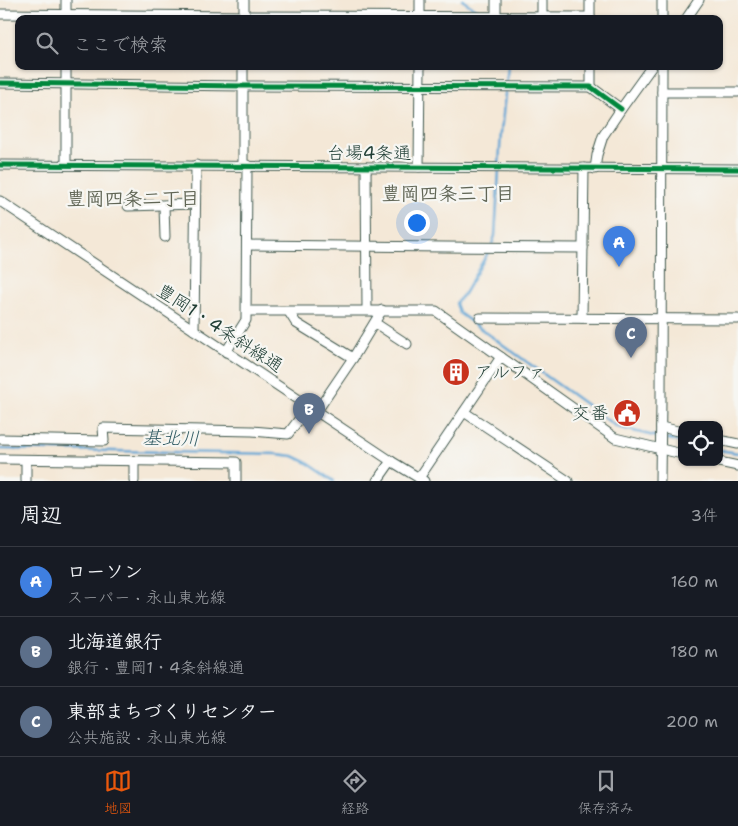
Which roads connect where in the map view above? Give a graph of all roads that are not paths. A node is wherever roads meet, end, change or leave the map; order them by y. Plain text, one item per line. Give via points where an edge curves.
1 (66, 0) edge
2 (244, 0) edge
3 (420, 0) edge
4 (496, 0) edge
5 (542, 0) edge
6 (590, 0) edge
7 (662, 0) edge
8 (699, 0) edge
9 (0, 14) edge
10 (33, 15) edge
11 (66, 15) edge
12 (244, 15) edge
13 (420, 15) edge
14 (494, 15) edge
15 (542, 15) edge
16 (590, 15) edge
17 (662, 15) edge
18 (689, 15) edge
19 (66, 70) edge
20 (243, 70) edge
21 (420, 70) edge
22 (591, 70) edge
23 (649, 70) edge
24 (662, 70) edge
25 (0, 83) edge
26 (67, 84) junction
27 (243, 86) junction
28 (420, 86) junction
29 (591, 87) junction
30 (662, 92) junction
31 (738, 92) edge
32 (620, 109) junction
33 (0, 165) edge
34 (66, 165) junction
35 (245, 165) junction
36 (196, 166) junction
37 (366, 167) junction
38 (418, 167) junction
39 (584, 168) junction
40 (595, 169) junction
41 (662, 169) junction
42 (738, 169) edge
43 (0, 201) edge
44 (196, 204) junction
45 (128, 206) dead end
46 (164, 206) junction
47 (165, 237) dead end
48 (247, 244) junction
49 (366, 247) junction
50 (583, 248) junction
51 (367, 310) junction
52 (382, 310) junction
53 (289, 312) junction
54 (246, 316) junction
55 (480, 318) dead end
56 (582, 318) junction
57 (661, 318) junction
58 (738, 319) edge
59 (375, 323) junction
60 (194, 330) junction
61 (407, 344) dead end
62 (226, 352) junction
63 (501, 357) junction
64 (353, 358) junction
65 (313, 409) junction
66 (464, 412) junction
67 (661, 430) junction
68 (678, 432) edge
69 (0, 439) edge
70 (723, 441) edge
71 (738, 444) edge
72 (660, 448) junction
73 (678, 453) edge
74 (0, 459) edge
75 (26, 460) junction
76 (134, 461) junction
77 (392, 461) junction
78 (723, 463) edge
79 (738, 466) edge
80 (421, 479) edge
81 (563, 480) edge
82 (26, 481) edge
83 (134, 481) edge
84 (236, 481) edge
85 (377, 481) edge
86 (660, 481) edge

1 - 11 street
2 - 12 street
3 - 13 street
4 - 14 street
5 - 15 street
6 - 16 street
7 - 17 street
8 - 18 street
9 - 10 street
19 - 26 street
20 - 27 street
21 - 28 street
22 - 29 street
23 - 32 street
24 - 30 street
25 - 26 street
26 - 27 street
26 - 34 street
27 - 28 street
27 - 35 street
28 - 29 street
28 - 38 street
29 - 32 street
30 - 31 street
30 - 41 street
32 - 40 street via 603,136
33 - 34 street, 台場4条通
34 - 36 street, 台場4条通
35 - 36 street, 台場4条通
35 - 37 street, 台場4条通
35 - 48 street
36 - 44 street
37 - 38 street, 台場4条通
37 - 49 street
38 - 39 street, 台場4条通
39 - 40 street, 台場4条通
39 - 50 street
40 - 41 street, 台場4条通
41 - 42 street, 台場4条通
41 - 57 street
43 - 60 street, 豊岡1・4条斜線通
44 - 46 street
44 - 60 street
45 - 46 street
46 - 47 street
48 - 49 street
48 - 54 street
49 - 50 street
49 - 51 street
50 - 56 street
51 - 52 street
51 - 53 street
52 - 59 street
52 - 63 street via 436,311
53 - 54 street
53 - 64 street via 296,323
54 - 62 street
55 - 56 street
56 - 57 street
57 - 58 street
57 - 67 street
59 - 61 street
59 - 64 street
60 - 62 street, 豊岡1・4条斜線通
62 - 65 street, 豊岡1・4条斜線通
63 - 66 street
63 - 72 street via 615,438
64 - 65 street
65 - 69 street via 288,434 103,428 104,441
65 - 77 street, 豊岡1・4条斜線通
66 - 80 street
66 - 81 street
67 - 68 street
67 - 72 street
70 - 71 street
72 - 73 street
72 - 86 street
74 - 75 street
75 - 76 street
75 - 82 street
76 - 83 street
76 - 84 street via 236,462
77 - 80 street, 豊岡1・4条斜線通
77 - 85 street
78 - 79 street

